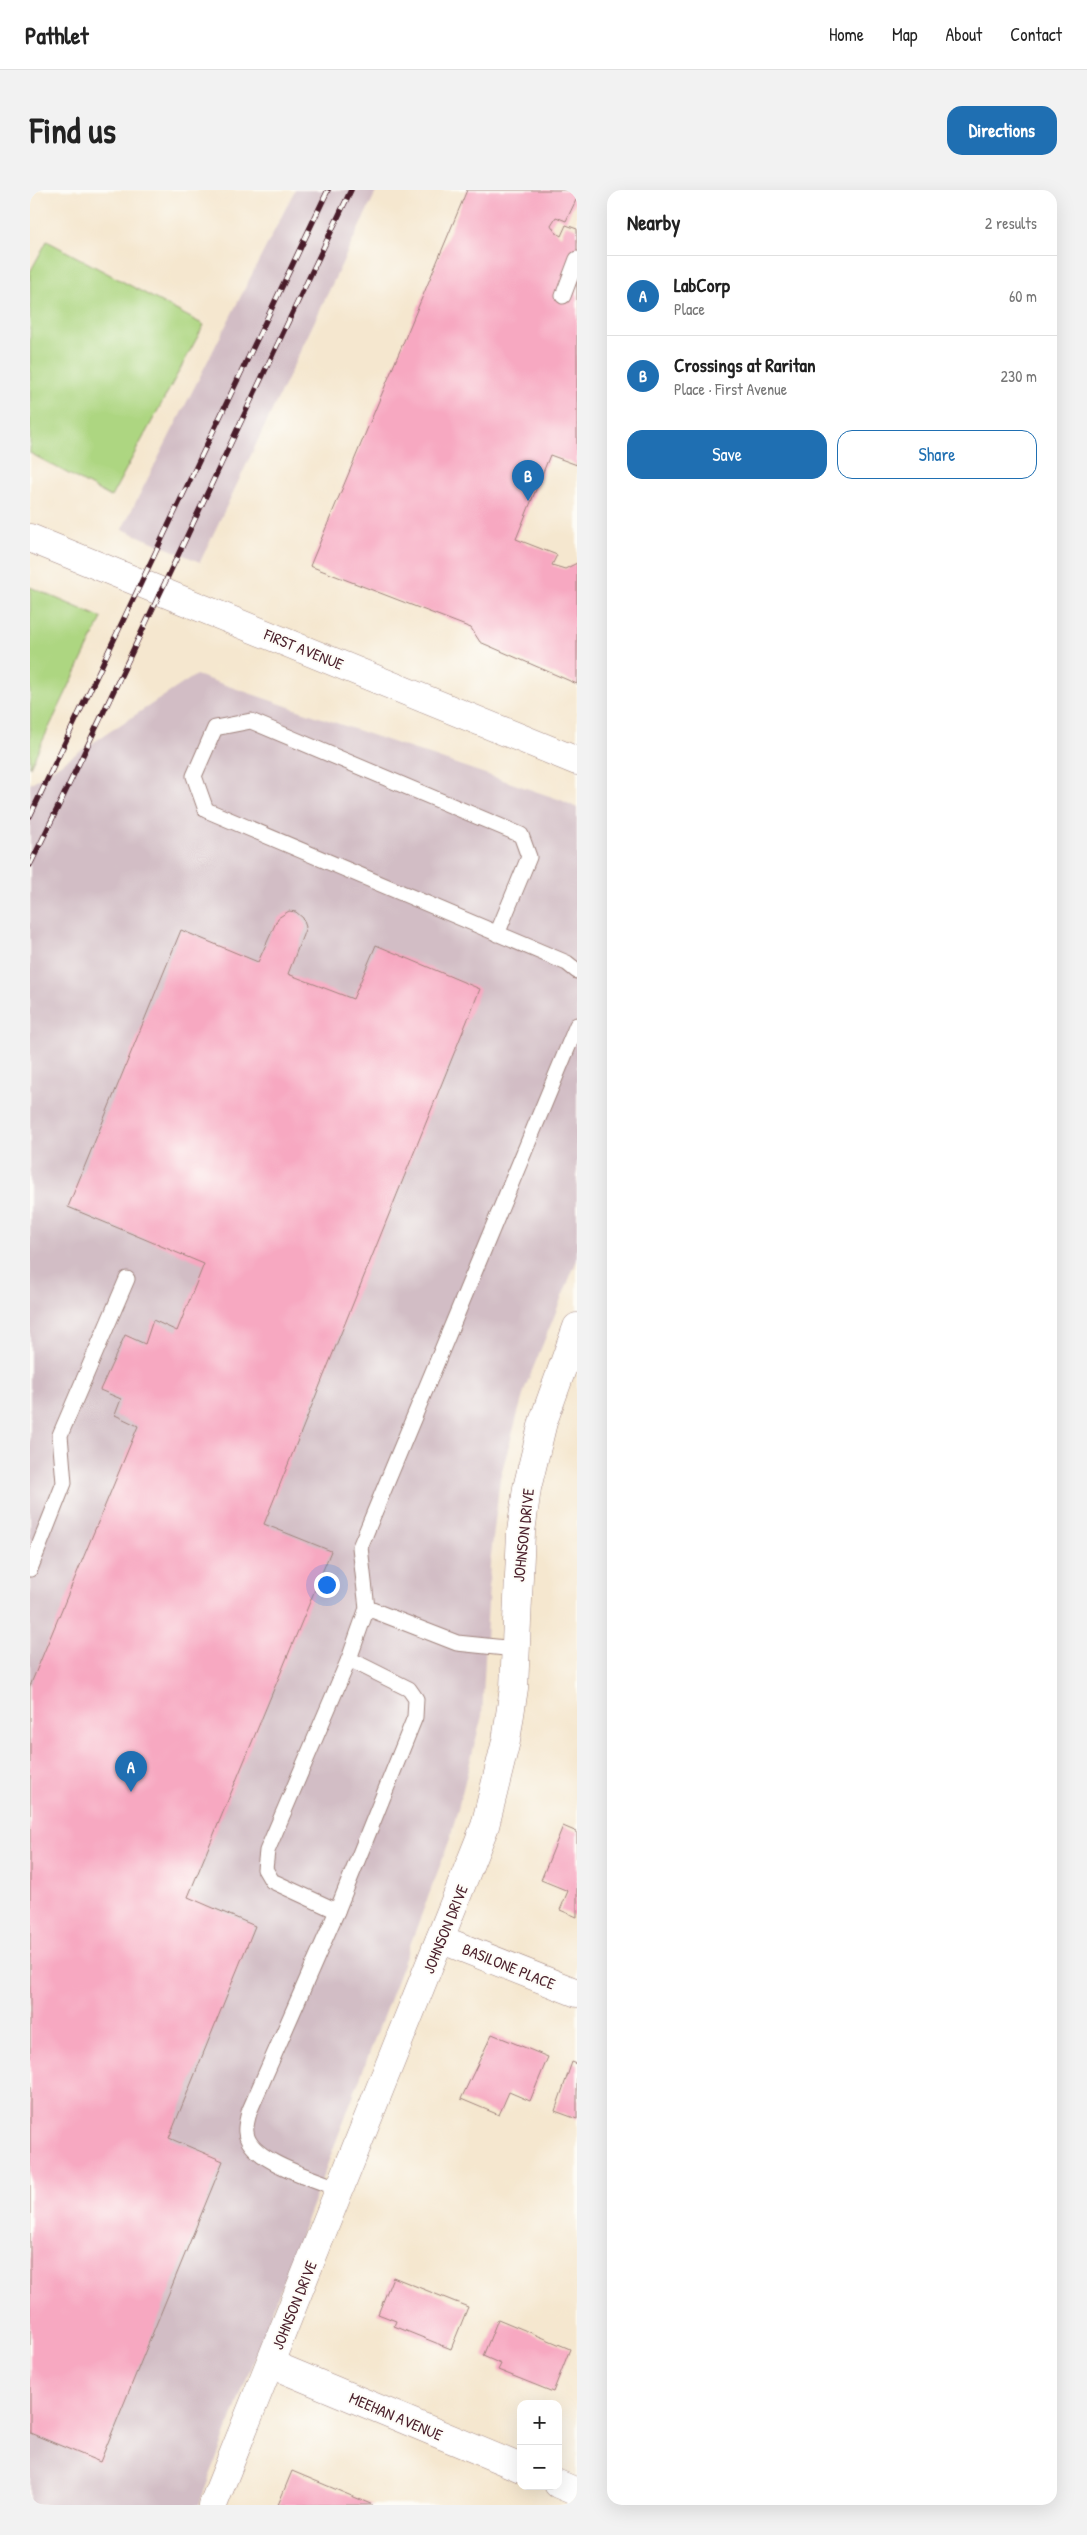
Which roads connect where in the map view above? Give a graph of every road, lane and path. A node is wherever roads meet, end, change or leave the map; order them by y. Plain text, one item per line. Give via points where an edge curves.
1 (577, 259) edge
2 (563, 296) dead end
3 (30, 538) edge
4 (577, 761) edge
5 (497, 934) junction
6 (577, 970) edge
7 (577, 1025) edge
8 (127, 1279) dead end
9 (577, 1328) edge
10 (30, 1569) edge
11 (367, 1608) junction
12 (516, 1649) junction
13 (349, 1659) junction
14 (337, 1911) junction
15 (440, 1939) junction
16 (577, 1993) edge
17 (340, 2189) junction
18 (271, 2364) junction
19 (517, 2466) edge
20 (562, 2486) edge
21 (577, 2492) edge
22 (212, 2505) edge

1 - 2 lane
3 - 4 street, FIRST AVENUE
5 - 5 lane via 206,810 194,776 215,728 251,722 521,836 529,857
5 - 6 lane
7 - 11 lane via 360,1547
8 - 10 lane via 60,1435 64,1483
9 - 12 street, JOHNSON DRIVE via 543,1422 527,1488 521,1532
11 - 12 lane via 457,1643
11 - 13 lane
12 - 15 street, JOHNSON DRIVE via 514,1688 495,1791 485,1826
13 - 14 lane via 409,1689 416,1698 415,1718
13 - 14 lane via 267,1851 264,1869 272,1881
14 - 17 lane via 249,2112 246,2132 251,2146 262,2156
15 - 16 street, BASILONE PLACE
15 - 17 street, JOHNSON DRIVE
17 - 18 street, JOHNSON DRIVE
18 - 19 street, MEEHAN AVENUE
18 - 22 street, JOHNSON DRIVE
20 - 21 street

